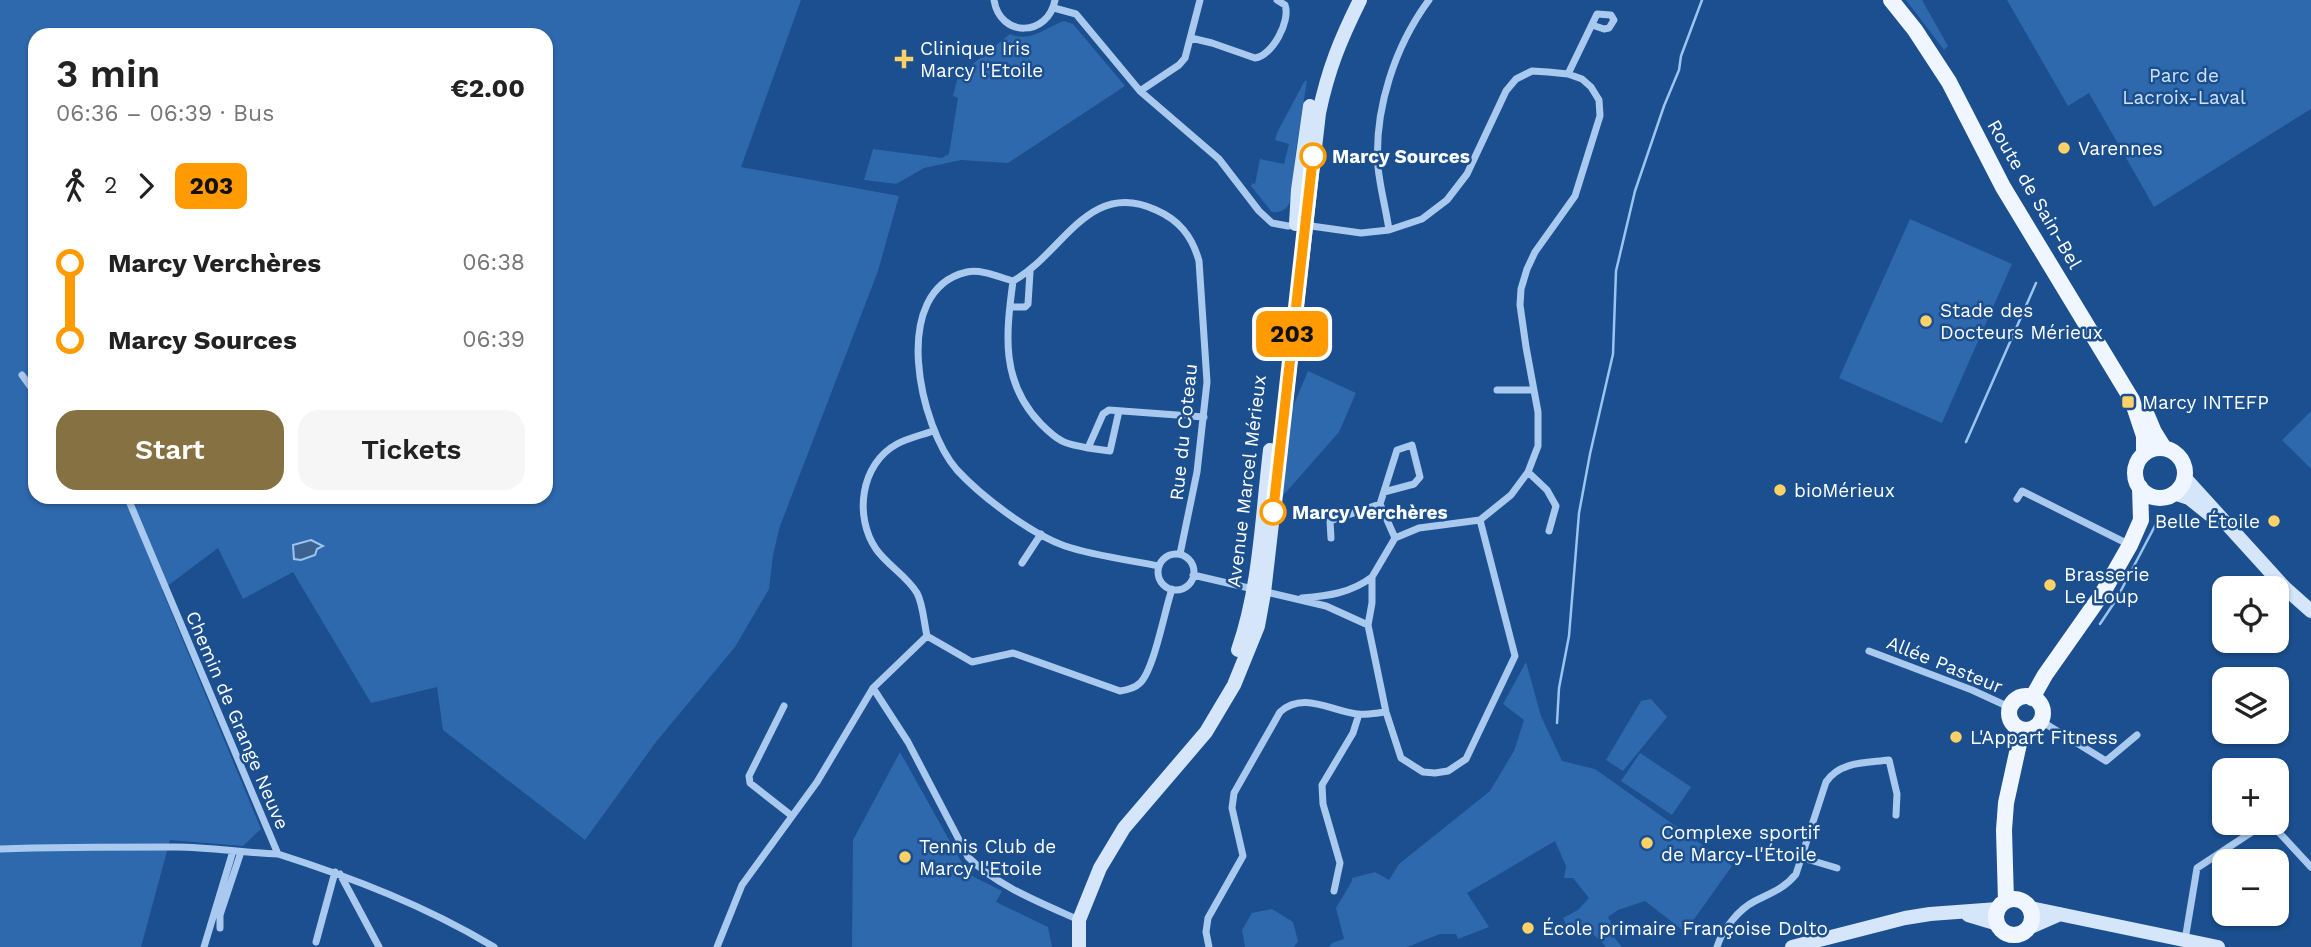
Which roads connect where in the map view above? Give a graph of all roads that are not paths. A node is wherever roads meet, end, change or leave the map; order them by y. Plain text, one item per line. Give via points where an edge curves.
1 (994, 0) edge
2 (1200, 0) edge
3 (1277, 0) edge
4 (1351, 0) edge
5 (1360, 0) edge
6 (1429, 0) edge
7 (1891, 0) edge
8 (1900, 0) edge
9 (1054, 4) edge
10 (1592, 25) dead end
11 (1191, 38) junction
12 (1568, 74) junction
13 (1140, 91) junction
14 (1300, 225) junction
15 (1389, 230) junction
16 (1030, 272) junction
17 (1013, 281) junction
18 (1010, 307) junction
19 (22, 375) dead end
20 (28, 383) edge
21 (1497, 390) dead end
22 (1534, 390) junction
23 (1119, 411) junction
24 (1204, 417) junction
25 (933, 430) junction
26 (1088, 448) junction
27 (2164, 449) junction
28 (2144, 454) junction
29 (1528, 472) junction
30 (2184, 477) junction
31 (2140, 487) junction
32 (1384, 492) junction
33 (2167, 495) junction
34 (2017, 499) dead end
35 (130, 504) edge
36 (1380, 504) junction
37 (1480, 520) junction
38 (2141, 520) junction
39 (1549, 531) dead end
40 (1041, 534) junction
41 (1331, 538) dead end
42 (1395, 538) junction
43 (2130, 545) junction
44 (1181, 554) junction
45 (1022, 563) dead end
46 (1159, 566) junction
47 (1193, 575) junction
48 (2271, 576) edge
49 (2275, 576) edge
50 (1372, 577) junction
51 (1172, 589) junction
52 (1259, 591) junction
53 (2289, 591) edge
54 (1294, 599) junction
55 (2311, 611) edge
56 (1368, 625) junction
57 (927, 636) junction
58 (1869, 651) dead end
59 (873, 688) junction
60 (2032, 698) junction
61 (784, 706) dead end
62 (2010, 707) junction
63 (1386, 712) junction
64 (1359, 714) junction
65 (2041, 721) junction
66 (2022, 730) junction
67 (2137, 735) dead end
68 (1896, 815) dead end
69 (792, 816) junction
70 (0, 849) edge
71 (237, 851) junction
72 (278, 854) junction
73 (1803, 858) junction
74 (2311, 867) edge
75 (1837, 868) dead end
76 (338, 873) junction
77 (1334, 891) dead end
78 (1079, 920) junction
79 (2012, 923) edge
80 (220, 929) dead end
81 (2185, 941) junction
82 (316, 942) dead end
83 (204, 947) edge
84 (379, 947) edge
85 (494, 947) edge
86 (717, 947) edge
87 (1079, 947) edge
88 (1209, 947) edge
89 (1717, 947) edge
90 (1792, 947) edge
91 (2218, 947) edge

1 - 9 street via 1002,18 1024,29 1042,23
2 - 11 street
3 - 11 street via 1285,5 1287,19 1262,58
4 - 14 main road, Avenue Marcel Mérieux via 1329,42 1309,110
5 - 14 main road, Avenue Marcel Mérieux via 1326,78
6 - 15 street via 1405,39 1385,97 1378,166
7 - 28 main road, Route de Sain-Bel via 1949,82 2003,187 2132,400 2144,436
8 - 27 main road, Route de Sain-Bel via 1956,74 2029,213 2131,377
9 - 13 street via 1076,13
10 - 12 street
11 - 13 street via 1179,65
12 - 15 street via 1532,71 1516,79 1467,174 1447,200 1422,219
12 - 22 street via 1591,87 1599,100 1600,116 1575,196 1535,252 1521,289
13 - 14 street via 1219,159 1272,223
14 - 15 street via 1361,233
14 - 52 main road, Avenue Marcel Mérieux
16 - 17 street, Rue du Coteau
16 - 18 street via 1028,304
16 - 24 street, Rue du Coteau via 1080,220 1111,204 1148,206 1182,227 1195,244 1199,261 1207,356
17 - 18 street
17 - 25 street via 967,272 931,296 920,325 918,368
18 - 26 street via 1006,330 1010,370 1024,402 1062,442
19 - 20 street
21 - 22 street
22 - 29 street via 1538,446
23 - 24 street
23 - 26 street via 1103,414
23 - 26 street via 1110,451
24 - 44 street, Rue du Coteau
25 - 40 street via 956,469
25 - 57 street via 884,454 865,486 862,502 867,534 917,594
27 - 28 main road
27 - 30 main road via 2180,459
28 - 31 main road via 2136,470
29 - 37 street via 1511,495
29 - 39 street via 1556,506
30 - 33 main road via 2181,486
30 - 49 main road
31 - 33 main road via 2151,496
31 - 38 main road
32 - 32 street via 1397,450 1412,445 1420,477 1414,484
32 - 36 street
33 - 38 main road
33 - 48 main road via 2189,498 2200,506
34 - 43 street via 2022,491
35 - 72 street, Chemin de Grange Neuve
36 - 41 street via 1330,521
36 - 42 street
37 - 42 street via 1419,528
37 - 63 street via 1515,656 1466,759 1448,771 1435,773 1411,765 1401,758
38 - 43 main road
40 - 45 street
40 - 46 street via 1066,546
42 - 50 street
43 - 60 main road
44 - 46 street via 1168,555
44 - 47 street via 1191,561
46 - 51 street via 1160,579
47 - 51 street via 1186,586
47 - 52 street
50 - 54 street via 1345,593
50 - 56 street
51 - 57 street via 1145,676 1139,684 1120,691 1013,653 972,663
52 - 54 street
52 - 78 main road, Avenue Marcel Mérieux via 1227,682 1160,784 1124,828 1100,869
53 - 55 main road
54 - 56 street via 1326,606
56 - 63 street
57 - 59 street
58 - 62 street, Allée Pasteur
59 - 69 street
59 - 78 street via 908,742 968,857 980,869
60 - 62 main road via 2021,696
60 - 65 main road via 2042,708
61 - 69 street via 749,776 750,783
62 - 66 main road via 2009,719
63 - 64 street
64 - 77 street via 1322,785 1340,863
64 - 88 street via 1305,702 1280,712 1234,793 1232,808 1243,856 1208,918
65 - 66 main road via 2035,728
65 - 67 street via 2106,761
66 - 79 main road via 2004,830
68 - 73 street via 1898,794 1889,760 1843,766 1826,782
69 - 86 street via 742,885
70 - 71 street via 117,846
71 - 72 street
71 - 80 street
71 - 83 street
72 - 76 street, Chemin de Grange Neuve
73 - 75 street
73 - 89 street via 1787,885 1748,906 1720,936
74 - 81 street via 2274,827 2261,826 2197,869
76 - 82 street
76 - 84 street
76 - 85 street, Chemin de Grange Neuve via 401,898
78 - 87 main road, Avenue Marcel Mérieux
79 - 81 main road via 2062,914
79 - 90 main road via 1960,912 1905,918
81 - 91 main road

